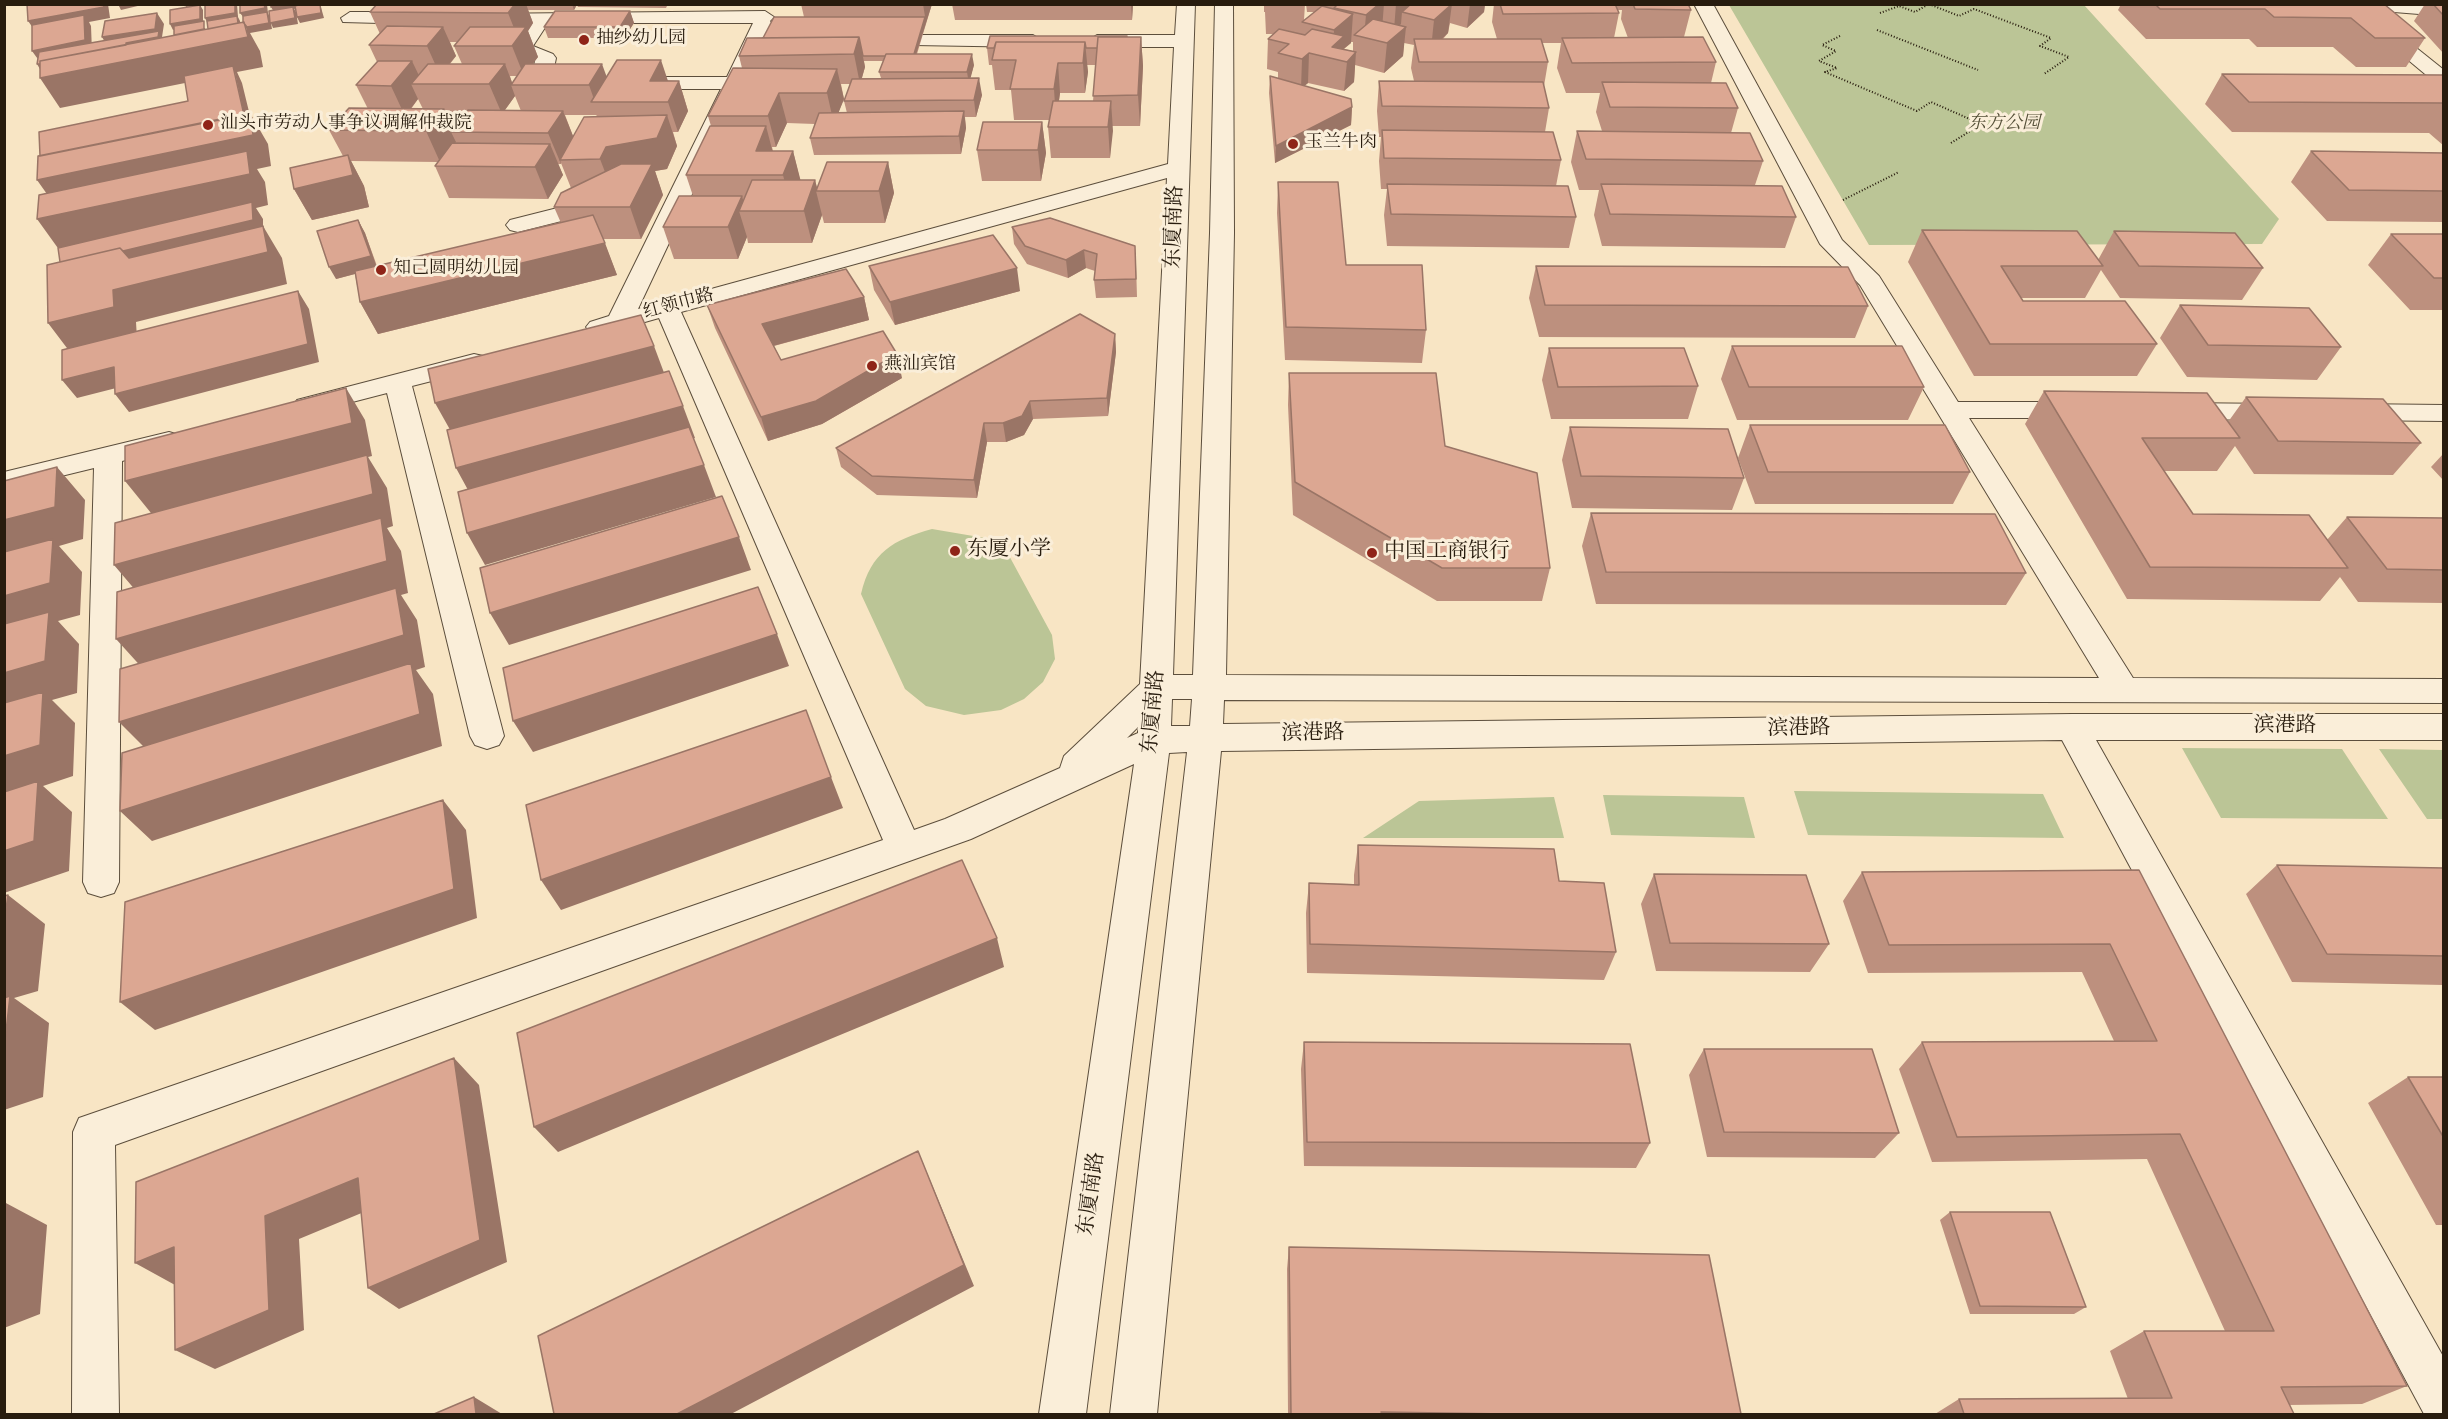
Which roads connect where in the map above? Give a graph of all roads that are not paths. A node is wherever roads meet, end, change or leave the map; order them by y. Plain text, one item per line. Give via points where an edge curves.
1 (1186, 4) edge
2 (1224, 4) edge
3 (1703, 4) edge
4 (2350, 4) edge
5 (2366, 4) edge
6 (2444, 10) edge
7 (769, 11) edge
8 (350, 18) dead end
9 (441, 18) dead end
10 (464, 18) dead end
11 (544, 18) junction
12 (921, 41) edge
13 (1047, 41) edge
14 (1082, 41) edge
15 (1185, 41) junction
16 (500, 48) edge
17 (522, 48) junction
18 (2444, 80) edge
19 (734, 82) junction
20 (620, 83) edge
21 (517, 84) edge
22 (540, 84) junction
23 (585, 84) edge
24 (1178, 168) junction
25 (621, 197) edge
26 (518, 225) dead end
27 (667, 309) junction
28 (619, 322) junction
29 (575, 334) edge
30 (497, 355) edge
31 (398, 383) junction
32 (1949, 410) junction
33 (2102, 411) edge
34 (2149, 411) edge
35 (282, 412) edge
36 (2444, 413) edge
37 (189, 436) edge
38 (108, 457) junction
39 (4, 481) edge
40 (1208, 686) junction
41 (1158, 687) junction
42 (2124, 691) junction
43 (2444, 691) edge
44 (2072, 727) junction
45 (2444, 727) edge
46 (487, 736) dead end
47 (1206, 737) junction
48 (1154, 740) junction
49 (1061, 781) junction
50 (904, 848) junction
51 (101, 882) dead end
52 (2444, 1405) edge
53 (95, 1414) edge
54 (1063, 1414) edge
55 (1134, 1414) edge

1 - 15 street, 东厦南路
2 - 40 street via 1222,233
3 - 32 street via 1832,244 1870,281
4 - 18 street
5 - 6 street
7 - 11 street
7 - 19 street via 760,40
8 - 9 street
10 - 11 street
11 - 17 street
12 - 13 street
14 - 15 street
15 - 24 street, 东厦南路
16 - 17 street
17 - 22 street via 546,58
19 - 20 street
19 - 28 street via 674,184
21 - 22 street
22 - 23 street
24 - 27 street, 红领巾路
24 - 41 street, 东厦南路
25 - 26 street via 590,209
27 - 28 street, 红领巾路
27 - 50 street
28 - 29 street, 红领巾路
30 - 31 street
31 - 35 street
31 - 46 street
32 - 33 street
32 - 42 street
34 - 36 street
37 - 38 street
38 - 39 street
38 - 51 street
40 - 41 street, 滨港路
40 - 42 street, 滨港路
40 - 47 street
41 - 48 street, 东厦南路
41 - 49 street
42 - 43 street, 滨港路
44 - 45 street, 滨港路
44 - 47 street, 滨港路
44 - 52 street
47 - 48 street, 滨港路
47 - 55 street
48 - 49 street
48 - 54 street, 东厦南路
49 - 50 street via 958,829
50 - 53 street via 94,1132

